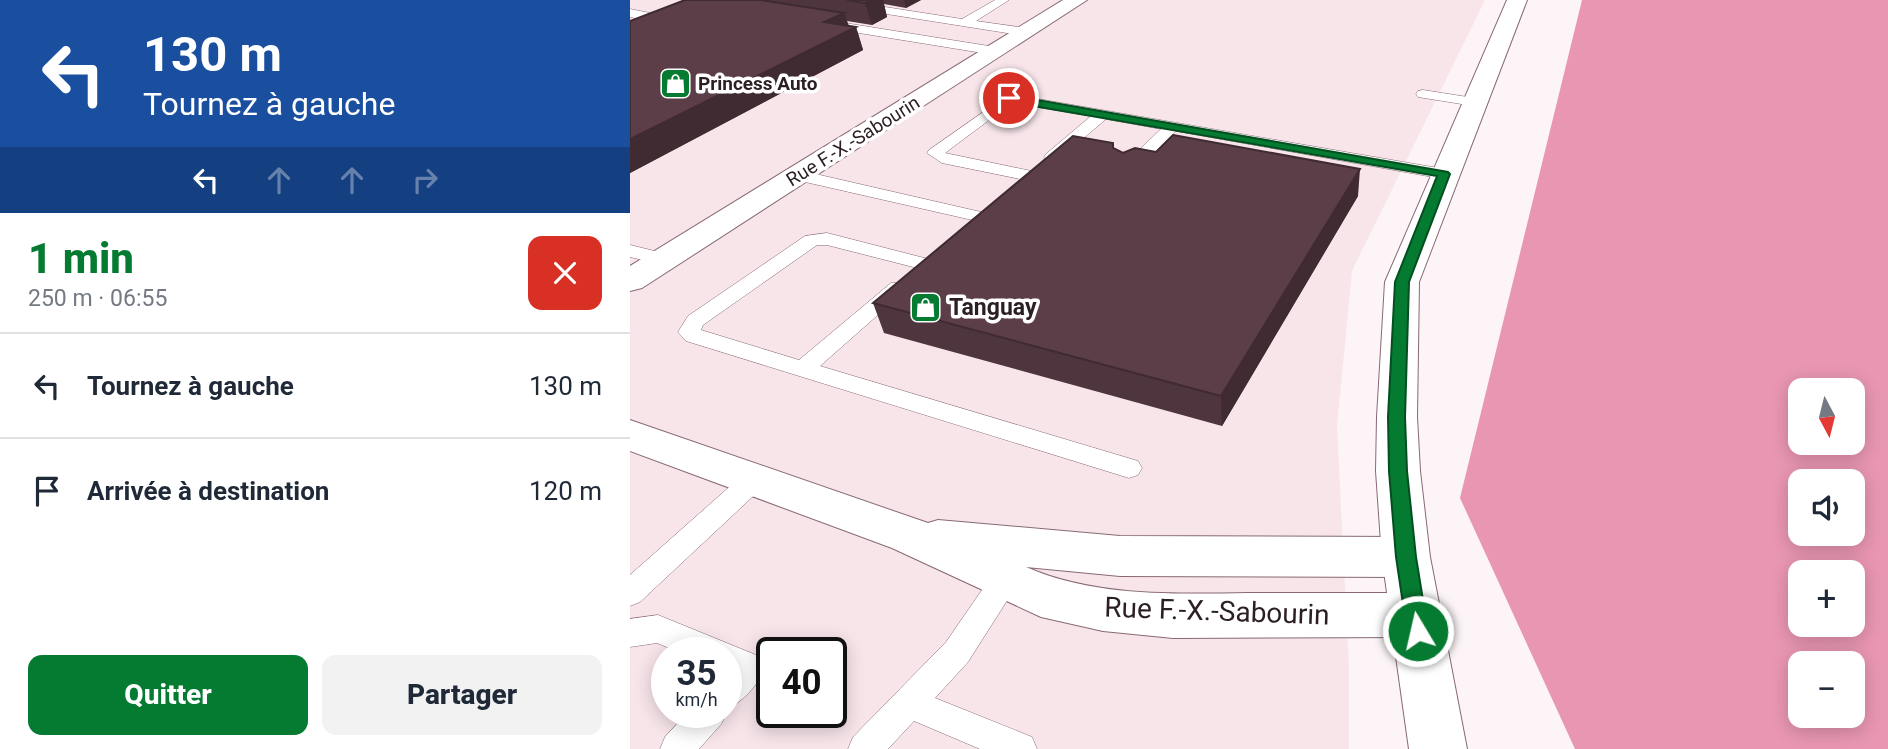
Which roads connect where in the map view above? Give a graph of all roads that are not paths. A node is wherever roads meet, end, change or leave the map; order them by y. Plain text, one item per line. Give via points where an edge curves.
1 (817, 0) edge
2 (1003, 0) edge
3 (1077, 0) edge
4 (1517, 0) edge
5 (932, 5) dead end
6 (630, 13) edge
7 (680, 14) edge
8 (913, 15) junction
9 (666, 20) junction
10 (810, 21) edge
11 (963, 23) junction
12 (642, 29) edge
13 (1026, 32) junction
14 (995, 51) junction
15 (1423, 94) dead end
16 (1474, 103) junction
17 (1103, 114) junction
18 (1173, 126) junction
19 (1126, 172) edge
20 (1444, 174) junction
21 (798, 175) junction
22 (1030, 176) junction
23 (1010, 192) edge
24 (962, 232) edge
25 (630, 251) edge
26 (664, 259) junction
27 (630, 281) edge
28 (802, 370) junction
29 (630, 435) edge
30 (1129, 468) dead end
31 (754, 480) junction
32 (1406, 557) junction
33 (1014, 564) junction
34 (630, 593) edge
35 (1415, 615) junction
36 (630, 633) edge
37 (678, 637) edge
38 (742, 664) edge
39 (742, 676) edge
40 (908, 703) junction
41 (696, 728) edge
42 (677, 749) edge
43 (865, 749) edge
44 (1020, 749) edge
45 (1438, 749) edge

1 - 8 lane
2 - 11 lane
3 - 13 street, Rue F.-X.-Sabourin
4 - 16 street
5 - 8 lane
6 - 9 lane
7 - 9 lane
8 - 11 lane
9 - 12 lane
10 - 14 lane
11 - 13 lane
13 - 14 street, Rue F.-X.-Sabourin
14 - 21 street, Rue F.-X.-Sabourin
15 - 16 lane
16 - 20 street
17 - 18 lane
17 - 22 lane
17 - 22 lane via 1009,98 935,153
18 - 19 lane
18 - 20 lane
20 - 32 street via 1402,282 1397,442
21 - 24 lane via 986,213
21 - 26 street, Rue F.-X.-Sabourin
22 - 23 lane
25 - 26 lane
26 - 27 street, Rue F.-X.-Sabourin
28 - 28 lane via 694,337 688,328 812,240 930,260
28 - 30 lane
29 - 31 street, Rue F.-X.-Sabourin
31 - 33 street, Rue F.-X.-Sabourin via 908,536
31 - 34 lane
32 - 33 street, Rue F.-X.-Sabourin via 1098,555
32 - 35 street
33 - 35 street, Rue F.-X.-Sabourin via 1067,603 1141,614
33 - 40 lane via 957,652
35 - 45 street
36 - 37 lane via 658,629
38 - 39 lane via 750,667
40 - 43 lane
40 - 44 lane
41 - 42 lane

